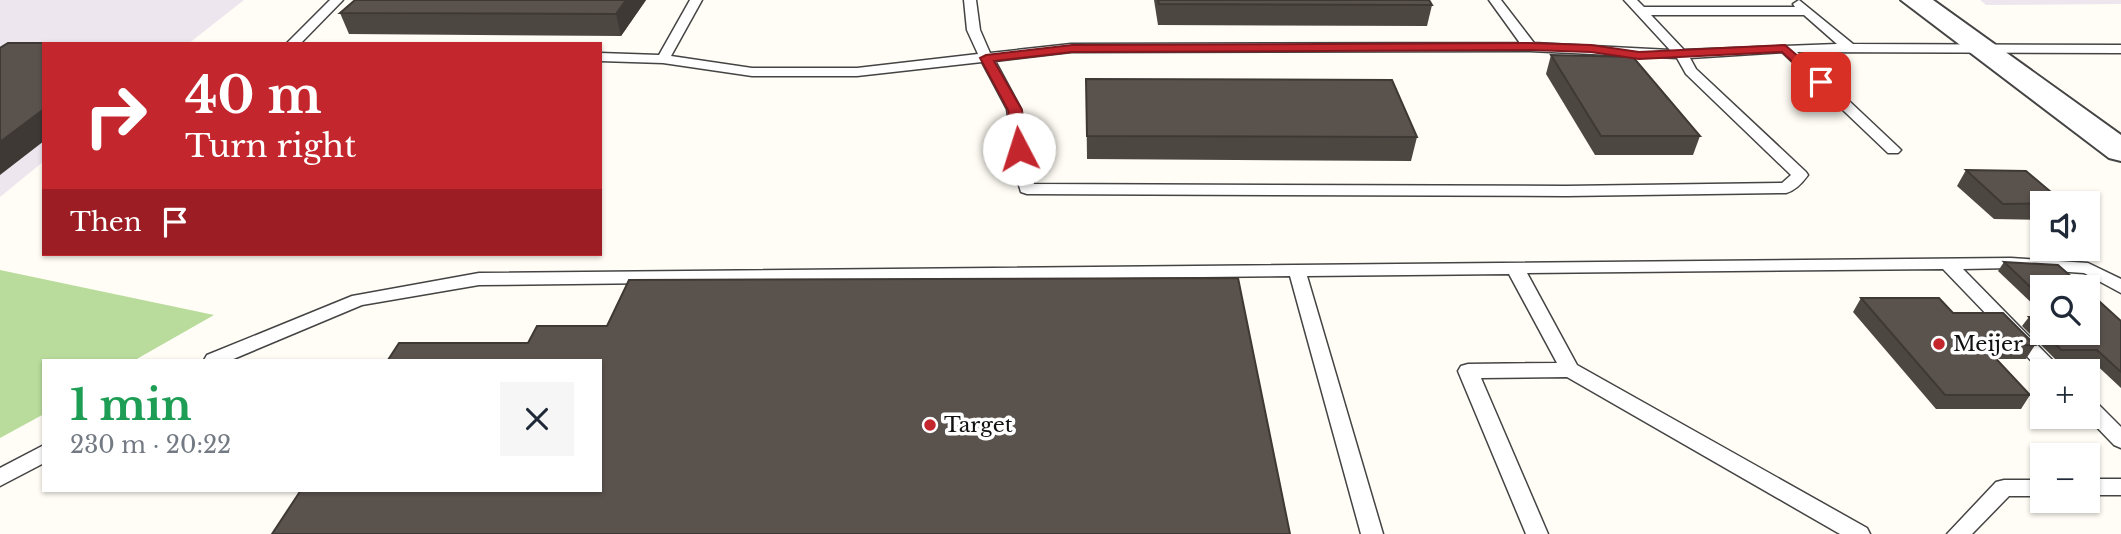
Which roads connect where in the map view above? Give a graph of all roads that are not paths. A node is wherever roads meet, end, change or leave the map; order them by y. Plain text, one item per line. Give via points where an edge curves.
1 (337, 0) edge
2 (696, 0) edge
3 (970, 0) edge
4 (1495, 0) edge
5 (1630, 0) edge
6 (1794, 0) edge
7 (1915, 0) edge
8 (1641, 11) junction
9 (1807, 11) junction
10 (294, 42) edge
11 (1530, 47) junction
12 (1785, 48) junction
13 (1849, 48) junction
14 (1980, 48) junction
15 (2121, 48) edge
16 (1681, 54) junction
17 (602, 57) edge
18 (986, 58) junction
19 (663, 59) junction
20 (1893, 150) dead end
21 (2121, 151) edge
22 (1948, 264) junction
23 (1514, 268) junction
24 (1297, 270) junction
25 (2121, 287) edge
26 (217, 359) edge
27 (2041, 359) edge
28 (1570, 370) junction
29 (2100, 418) edge
30 (2121, 440) edge
31 (42, 454) edge
32 (0, 478) edge
33 (2100, 487) edge
34 (2121, 487) edge
35 (2030, 488) edge
36 (1372, 534) edge
37 (1537, 534) edge
38 (1859, 534) edge
39 (1958, 534) edge

1 - 10 lane
2 - 19 lane
3 - 18 lane via 968,19
4 - 11 lane
5 - 8 lane
6 - 9 lane
7 - 14 street
8 - 9 lane
8 - 16 lane
9 - 13 lane
11 - 16 lane via 1639,56
11 - 18 lane via 1072,48
12 - 13 lane
12 - 16 lane
12 - 20 lane
13 - 14 lane
14 - 15 lane
14 - 21 street
16 - 18 lane via 1691,71 1800,175 1786,188 1027,189 1020,168 1015,110
17 - 19 lane
18 - 19 lane via 831,72 752,72
22 - 23 lane
22 - 25 lane via 2088,268
22 - 27 lane
23 - 24 lane
23 - 28 lane
24 - 26 lane via 479,279 358,300
24 - 36 lane
28 - 37 lane via 1468,371
28 - 38 lane
29 - 30 lane
31 - 32 lane
33 - 34 lane
35 - 39 lane via 2004,488

